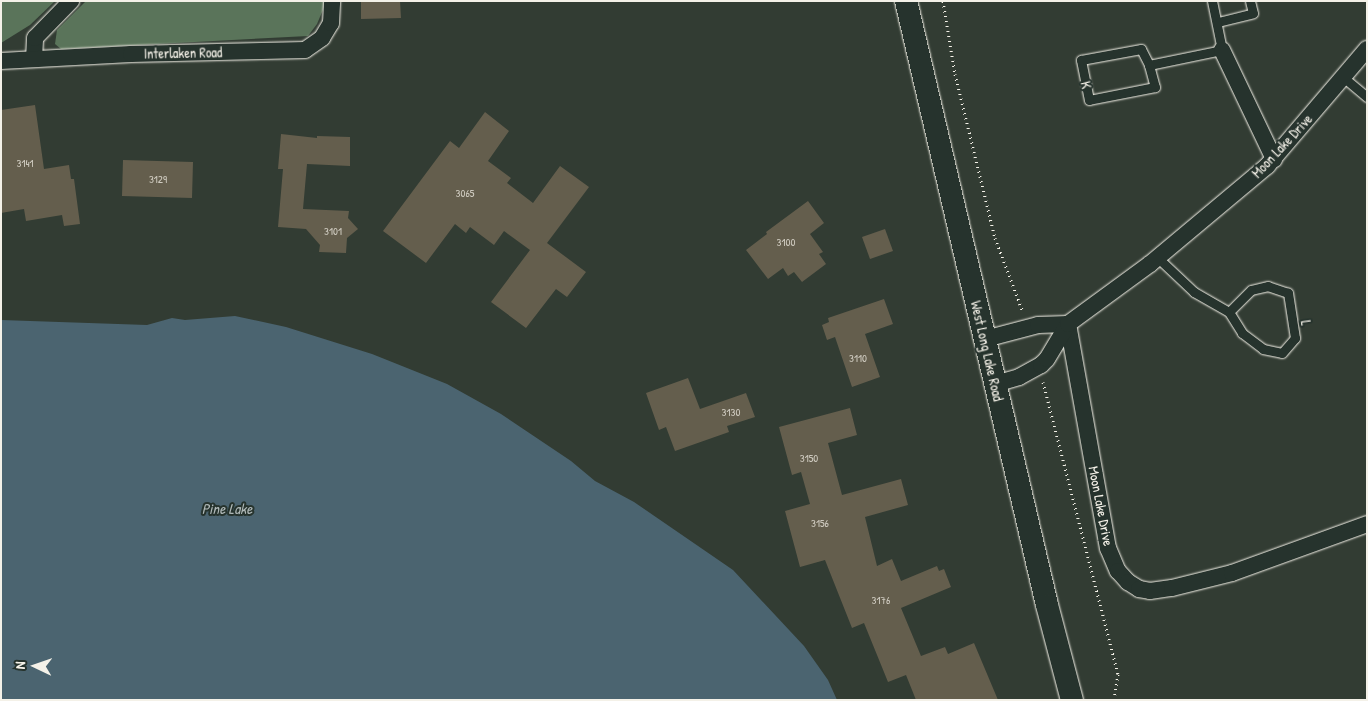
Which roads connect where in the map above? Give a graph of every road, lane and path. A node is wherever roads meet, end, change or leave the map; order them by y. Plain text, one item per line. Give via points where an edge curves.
1 (71, 1) edge
2 (332, 1) edge
3 (906, 1) edge
4 (1212, 1) edge
5 (1250, 1) edge
6 (1218, 22) junction
7 (1367, 49) edge
8 (1222, 50) junction
9 (34, 59) junction
10 (1, 61) edge
11 (1148, 65) junction
12 (1343, 77) junction
13 (1367, 96) edge
14 (1274, 159) junction
15 (1158, 258) junction
16 (1229, 312) junction
17 (1068, 324) junction
18 (985, 339) junction
19 (995, 384) junction
20 (1367, 524) edge
21 (1072, 700) edge

1 - 9 street via 35,38
2 - 9 street, Interlaken Road via 330,23 322,38 305,50
3 - 18 main road, West Long Lake Road
4 - 6 lane
5 - 6 lane via 1253,13
6 - 8 lane
7 - 12 street, Moon Lake Drive
8 - 11 lane
8 - 14 street
9 - 10 street, Interlaken Road
11 - 11 lane, K via 1141,48 1081,60 1089,100 1155,87
12 - 13 lane
12 - 14 street, Moon Lake Drive
14 - 15 street, Moon Lake Drive
15 - 16 lane, L via 1194,292
15 - 17 street, Moon Lake Drive
16 - 16 lane, L via 1242,333 1263,348 1282,352 1295,338 1288,293 1268,286 1251,290
17 - 18 street via 1038,325
17 - 19 street, Moon Lake Drive via 1041,365 1019,377
17 - 20 street, Moon Lake Drive via 1108,548 1118,571 1138,589 1172,588 1232,573
18 - 19 main road, West Long Lake Road
19 - 21 main road, West Long Lake Road

